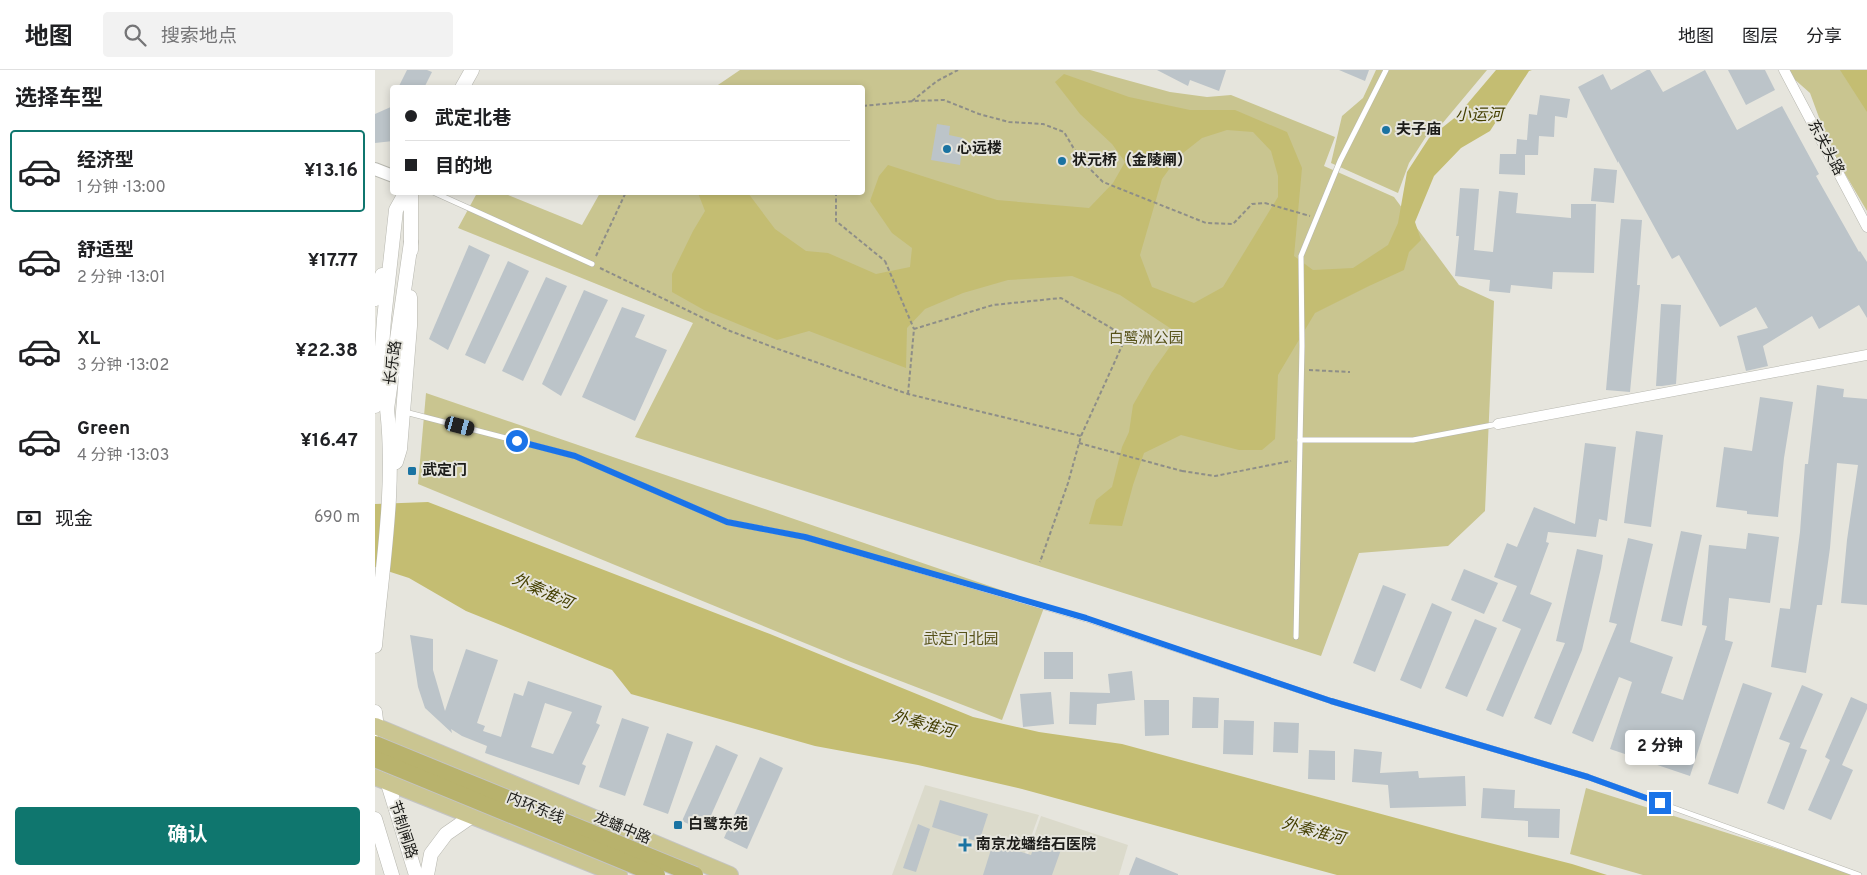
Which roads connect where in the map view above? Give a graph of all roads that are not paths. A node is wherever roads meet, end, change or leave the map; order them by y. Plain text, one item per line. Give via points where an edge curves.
1 (472, 70) edge
2 (1386, 70) edge
3 (1784, 70) edge
4 (464, 85) edge
5 (375, 169) edge
6 (390, 175) edge
7 (404, 195) edge
8 (411, 195) edge
9 (440, 195) edge
10 (1867, 227) edge
11 (392, 238) junction
12 (411, 242) junction
13 (592, 264) road end
14 (375, 299) edge
15 (1867, 355) edge
16 (375, 406) edge
17 (402, 411) junction
18 (1499, 424) joint
19 (1300, 440) junction
20 (391, 484) junction
21 (1296, 637) dead end
22 (375, 646) edge
23 (375, 721) edge
24 (375, 744) edge
25 (375, 759) edge
26 (380, 779) edge
27 (472, 816) junction
28 (375, 819) edge
29 (392, 875) edge
30 (416, 875) edge
31 (427, 875) edge
32 (619, 875) edge
33 (657, 875) edge
34 (695, 875) edge
35 (730, 875) edge
36 (1859, 875) edge

1 - 4 main road
2 - 19 lane via 1341,161 1301,256
3 - 10 street, 东关头路
5 - 6 street
7 - 11 main road, 长乐路 via 396,210
8 - 12 main road, 长乐路
9 - 13 lane
11 - 14 main road, 长乐路
11 - 16 main road, 长乐路
12 - 17 main road, 长乐路 via 410,326
12 - 20 main road, 长乐路 via 387,409
15 - 18 street
17 - 20 main road, 长乐路 via 400,449
17 - 36 lane via 575,456 727,522 805,537 1086,618 1331,701 1588,777
18 - 19 lane via 1413,440
19 - 21 lane
20 - 22 main road, 长乐路
23 - 26 main road, 节制闸路
23 - 35 main road, 龙蟠中路
24 - 34 highway, 内环东线, bridge
25 - 33 highway, 内环东线, bridge
26 - 27 main road
26 - 30 main road, 节制闸路
27 - 31 main road via 446,834 431,854
27 - 32 main road
28 - 29 main road, 节制闸路

